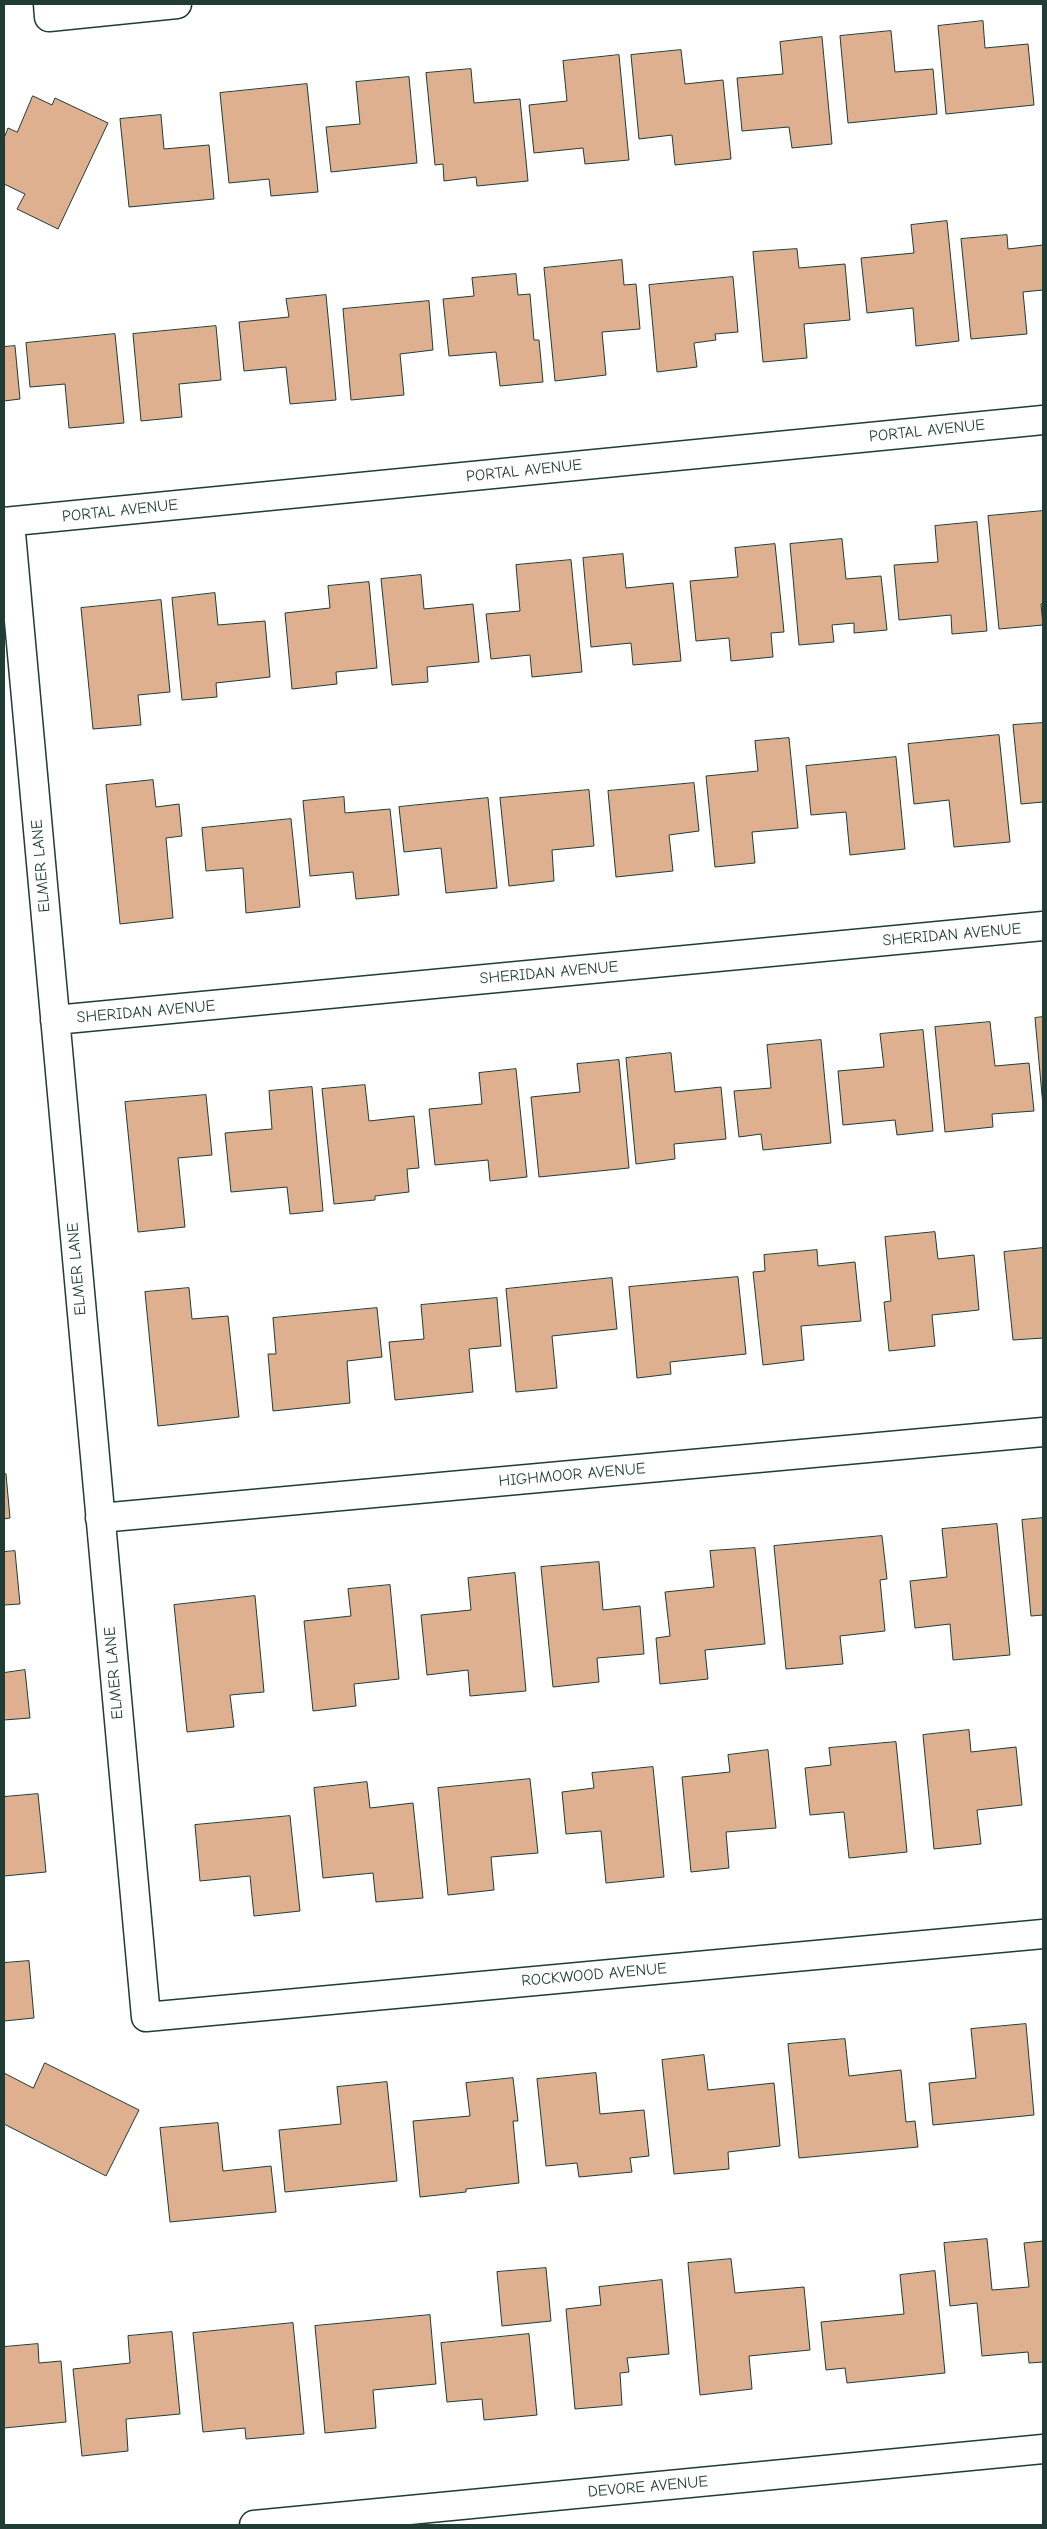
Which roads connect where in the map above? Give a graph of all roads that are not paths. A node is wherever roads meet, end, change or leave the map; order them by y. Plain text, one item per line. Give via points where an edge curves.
1 (177, 4) edge
2 (48, 10) edge
3 (1043, 420) edge
4 (7, 522) edge
5 (1043, 926) edge
6 (55, 1020) junction
7 (1043, 1432) edge
8 (100, 1518) junction
9 (1043, 1934) edge
10 (146, 2017) joint
11 (1043, 2450) edge
12 (254, 2525) edge

1 - 2 street
3 - 4 street, PORTAL AVENUE
4 - 6 street, ELMER LANE
5 - 6 street, SHERIDAN AVENUE
6 - 8 street, ELMER LANE
7 - 8 street, HIGHMOOR AVENUE
8 - 10 street, ELMER LANE
9 - 10 street, ROCKWOOD AVENUE
11 - 12 street, DEVORE AVENUE

